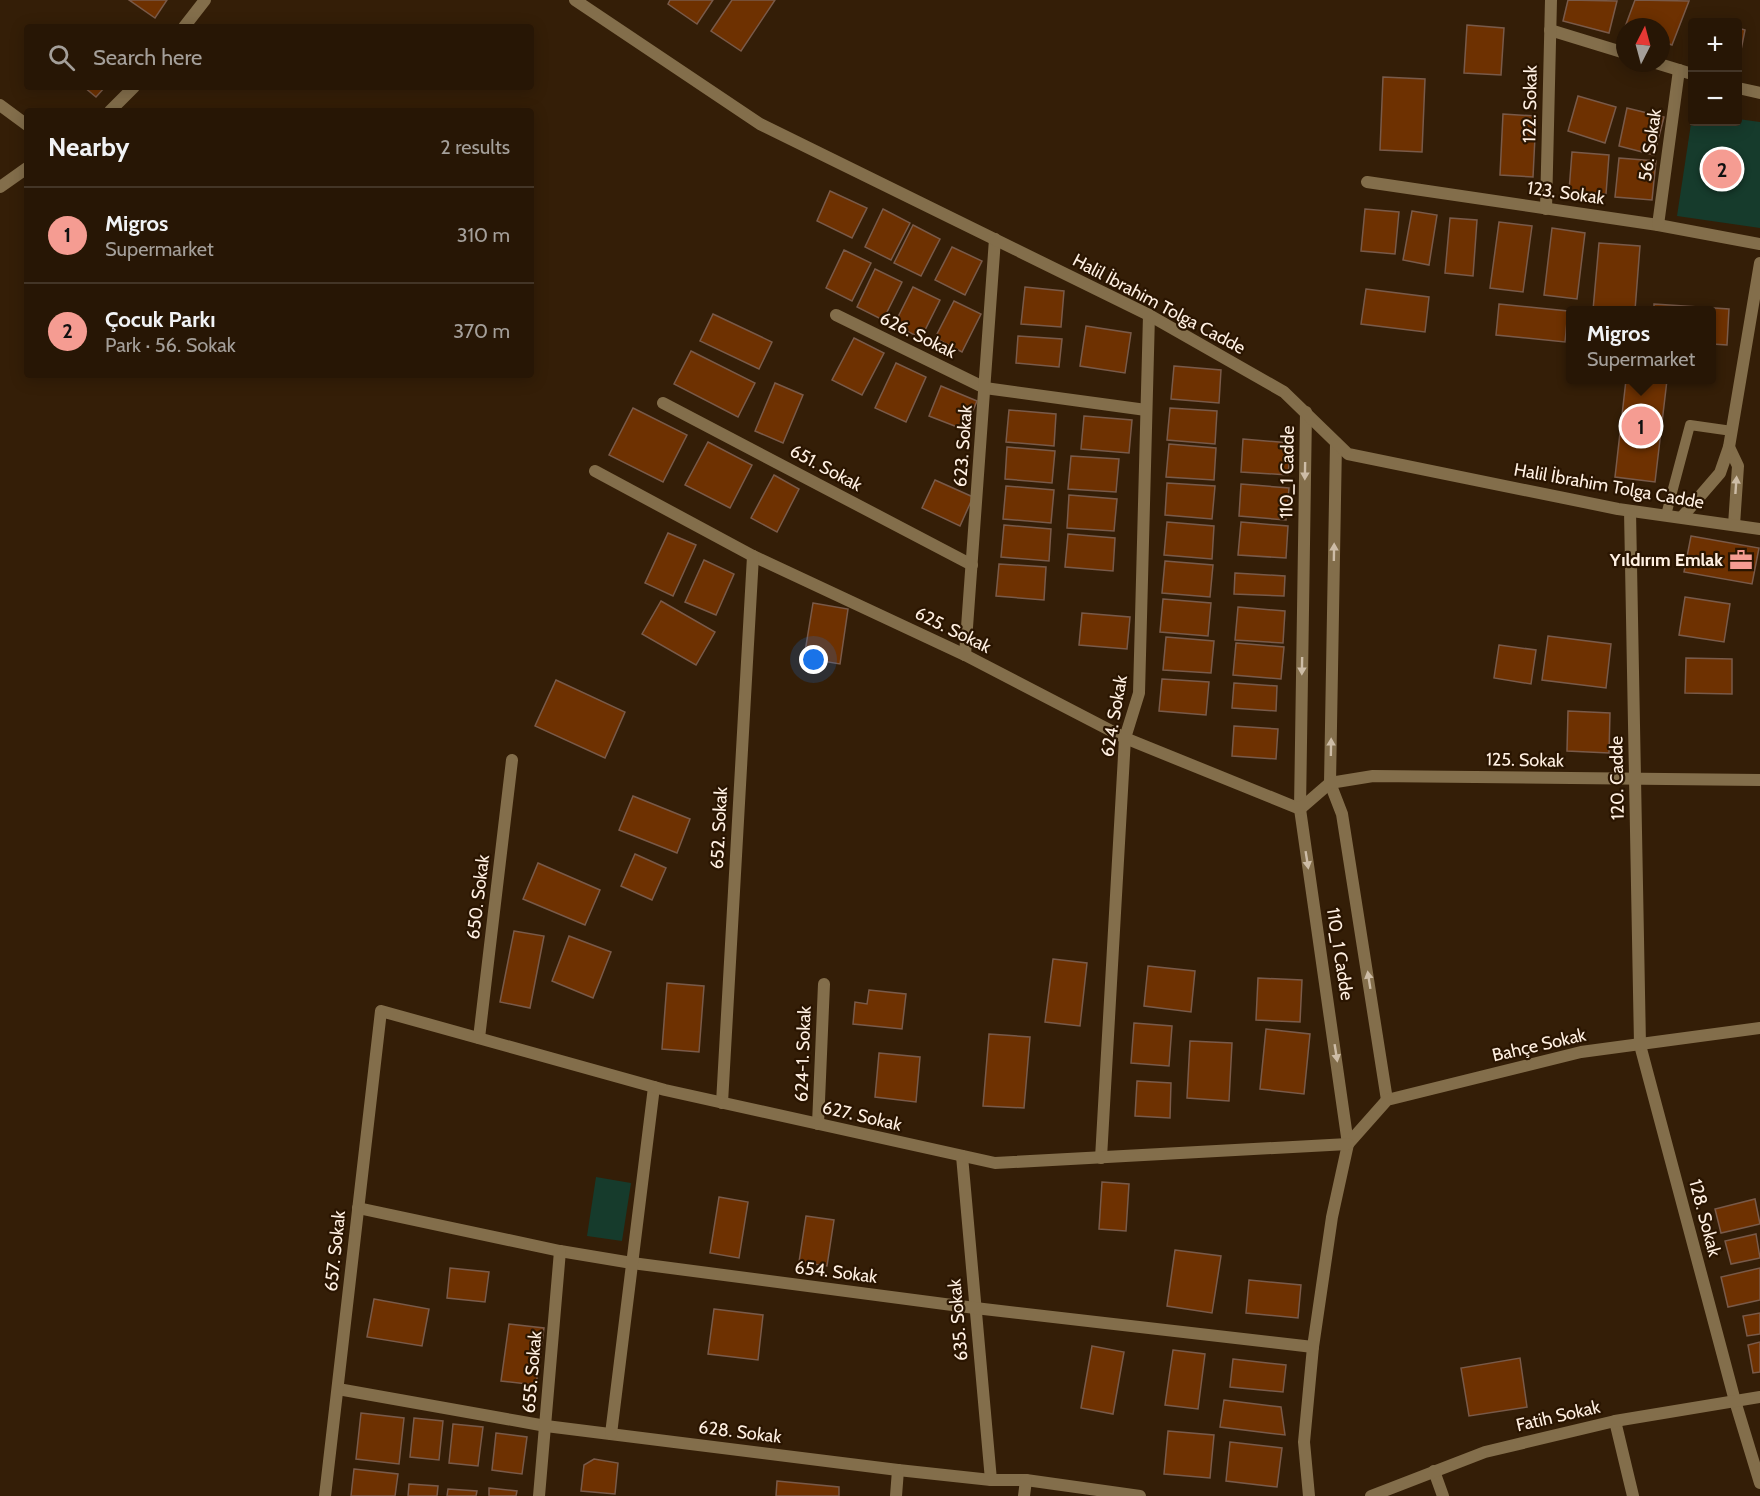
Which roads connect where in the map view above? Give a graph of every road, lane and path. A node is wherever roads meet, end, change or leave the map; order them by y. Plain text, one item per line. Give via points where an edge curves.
1 (205, 0) edge
2 (575, 0) edge
3 (1551, 0) edge
4 (186, 24) edge
5 (1550, 30) junction
6 (1616, 50) edge
7 (1670, 67) edge
8 (1679, 70) junction
9 (1688, 73) edge
10 (1742, 89) edge
11 (131, 90) edge
12 (1760, 93) edge
13 (0, 105) edge
14 (113, 108) edge
15 (24, 123) edge
16 (24, 170) edge
17 (1367, 182) dead end
18 (0, 187) edge
19 (1546, 209) junction
20 (1658, 225) junction
21 (996, 239) junction
22 (1760, 244) edge
23 (1760, 262) edge
24 (836, 315) dead end
25 (1149, 315) junction
26 (985, 388) junction
27 (663, 403) dead end
28 (1146, 410) junction
29 (1306, 412) junction
30 (1732, 431) junction
31 (1336, 443) junction
32 (1729, 447) junction
33 (595, 471) dead end
34 (1630, 511) junction
35 (1666, 515) junction
36 (1683, 518) junction
37 (1734, 525) junction
38 (1760, 530) edge
39 (753, 555) junction
40 (972, 565) junction
41 (965, 655) junction
42 (1125, 738) junction
43 (512, 760) dead end
44 (1635, 780) junction
45 (1760, 780) edge
46 (1330, 783) junction
47 (1300, 809) junction
48 (824, 984) dead end
49 (381, 1011) joint
50 (1760, 1028) edge
51 (479, 1038) junction
52 (1640, 1045) junction
53 (654, 1087) junction
54 (1388, 1100) junction
55 (722, 1103) junction
56 (818, 1124) junction
57 (1348, 1144) junction
58 (962, 1156) junction
59 (1101, 1158) junction
60 (358, 1208) junction
61 (560, 1251) junction
62 (632, 1263) junction
63 (975, 1308) junction
64 (1313, 1347) junction
65 (338, 1389) junction
66 (1760, 1397) edge
67 (1735, 1401) junction
68 (1616, 1421) junction
69 (546, 1426) junction
70 (611, 1434) junction
71 (898, 1470) junction
72 (1434, 1471) junction
73 (991, 1480) junction
74 (1026, 1480) junction
75 (1760, 1483) edge
76 (326, 1496) edge
77 (539, 1496) edge
78 (896, 1496) edge
79 (1024, 1496) edge
80 (1140, 1496) edge
81 (1309, 1496) edge
82 (1371, 1496) edge
83 (1443, 1496) edge
84 (1633, 1496) edge

1 - 4 street
2 - 21 street, Halil İbrahim Tolga Cadde via 760,124
3 - 5 street, 122. Sokak
5 - 6 street
5 - 19 street, 122. Sokak
7 - 8 street
8 - 9 street
8 - 20 street, 56. Sokak
10 - 12 street
11 - 14 street
13 - 15 street
16 - 18 street
17 - 19 street, 123. Sokak
19 - 20 street, 123. Sokak
20 - 22 street, 123. Sokak
21 - 25 street, Halil İbrahim Tolga Cadde
21 - 26 street, 623. Sokak
23 - 30 street
24 - 26 street, 626. Sokak
25 - 28 street, 624. Sokak
25 - 29 street, Halil İbrahim Tolga Cadde via 1284,392
26 - 28 street, 626. Sokak
26 - 40 street, 623. Sokak
27 - 40 street, 651. Sokak
28 - 42 street, 624. Sokak via 1139,693
29 - 31 street, Halil İbrahim Tolga Cadde
29 -> 47 street, 110_1 Cadde
30 - 32 street
30 - 35 lane via 1690,425
31 - 34 street, Halil İbrahim Tolga Cadde via 1348,454
46 -> 31 street, 110_1 Cadde
32 - 36 street via 1719,473
37 -> 32 street via 1738,466
33 - 39 street, 625. Sokak
34 - 35 street, Halil İbrahim Tolga Cadde
34 - 44 street, 120. Cadde
35 - 36 street, Halil İbrahim Tolga Cadde
36 - 37 street, Halil İbrahim Tolga Cadde
37 - 38 street, Halil İbrahim Tolga Cadde
39 - 41 street, 625. Sokak
39 - 55 street, 652. Sokak
40 - 41 street, 623. Sokak
41 - 42 street, 625. Sokak
42 - 47 street, 625. Sokak
42 - 59 street, 624. Sokak
43 - 51 street, 650. Sokak
44 - 45 street, 125. Sokak
44 - 46 street, 125. Sokak via 1373,776
44 - 52 street, 120. Cadde
46 - 47 street
54 -> 46 street, 110_1 Cadde via 1342,814
47 -> 57 street, 110_1 Cadde
48 - 56 street, 624-1. Sokak
49 - 51 street, 627. Sokak
49 - 60 street, 657. Sokak
50 - 52 street, Bahçe Sokak
51 - 53 street, 627. Sokak
52 - 54 street, Bahçe Sokak via 1581,1052
52 - 67 street, 128. Sokak
53 - 55 street, 627. Sokak
53 - 62 street
54 - 57 street
55 - 56 street, 627. Sokak
56 - 58 street, 627. Sokak
57 - 59 street, 627. Sokak
57 - 64 street, 110_1 Cadde via 1332,1217
58 - 59 street, 627. Sokak via 995,1163
58 - 63 street, 635. Sokak
60 - 61 street, 654. Sokak
60 - 65 street, 657. Sokak
61 - 62 street, 654. Sokak
61 - 69 street, 655. Sokak
62 - 63 street, 654. Sokak
62 - 70 street
63 - 64 street, 654. Sokak
63 - 73 street, 635. Sokak
64 - 81 street, 110_1 Cadde via 1304,1442
65 - 69 street, 628. Sokak
65 - 76 street, 657. Sokak
66 - 67 street, Fatih Sokak
67 - 68 street, Fatih Sokak
67 - 75 street, 128. Sokak
68 - 72 street, Fatih Sokak via 1485,1452
68 - 84 street
69 - 70 street, 628. Sokak
69 - 77 street, 655. Sokak
70 - 71 street, 628. Sokak
71 - 73 street, 628. Sokak
71 - 78 street
72 - 82 street, Fatih Sokak
72 - 83 street
73 - 74 street, 628. Sokak
74 - 79 street
74 - 80 street, 628. Sokak

